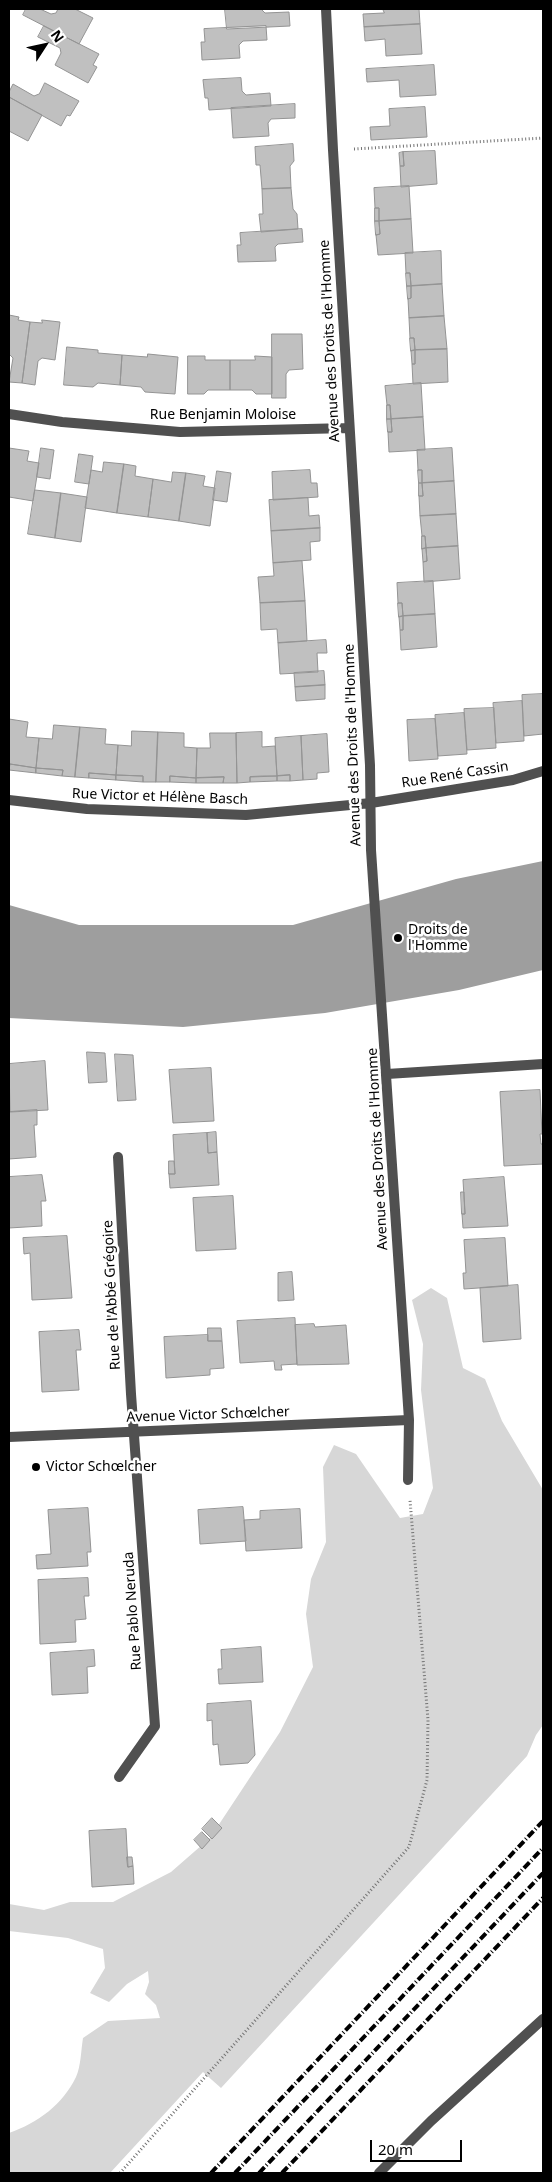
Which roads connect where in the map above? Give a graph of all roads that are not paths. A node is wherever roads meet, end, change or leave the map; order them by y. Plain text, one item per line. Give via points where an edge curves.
1 (326, 9) edge
2 (9, 414) edge
3 (349, 428) junction
4 (543, 771) edge
5 (9, 800) edge
6 (371, 803) junction
7 (543, 1064) edge
8 (386, 1074) junction
9 (118, 1157) dead end
10 (409, 1420) junction
11 (134, 1432) junction
12 (9, 1437) edge
13 (408, 1480) road end
14 (119, 1777) dead end
15 (543, 2019) edge
16 (379, 2173) edge

1 - 3 street, Avenue des Droits de l'Homme
2 - 3 street, Rue Benjamin Moloise via 180,432
3 - 6 street, Avenue des Droits de l'Homme
4 - 6 street, Rue René Cassin via 513,780
5 - 6 street, Rue Victor et Hélène Basch via 87,810 246,815
6 - 8 street, Avenue des Droits de l'Homme via 371,850
7 - 8 street
8 - 10 street, Avenue des Droits de l'Homme
9 - 11 street, Rue de l'Abbé Grégoire
10 - 11 street, Avenue Victor Schœlcher
10 - 13 street, Avenue des Droits de l'Homme
11 - 12 street, Avenue Victor Schœlcher
11 - 14 street, Rue Pablo Neruda via 155,1726
15 - 16 street

